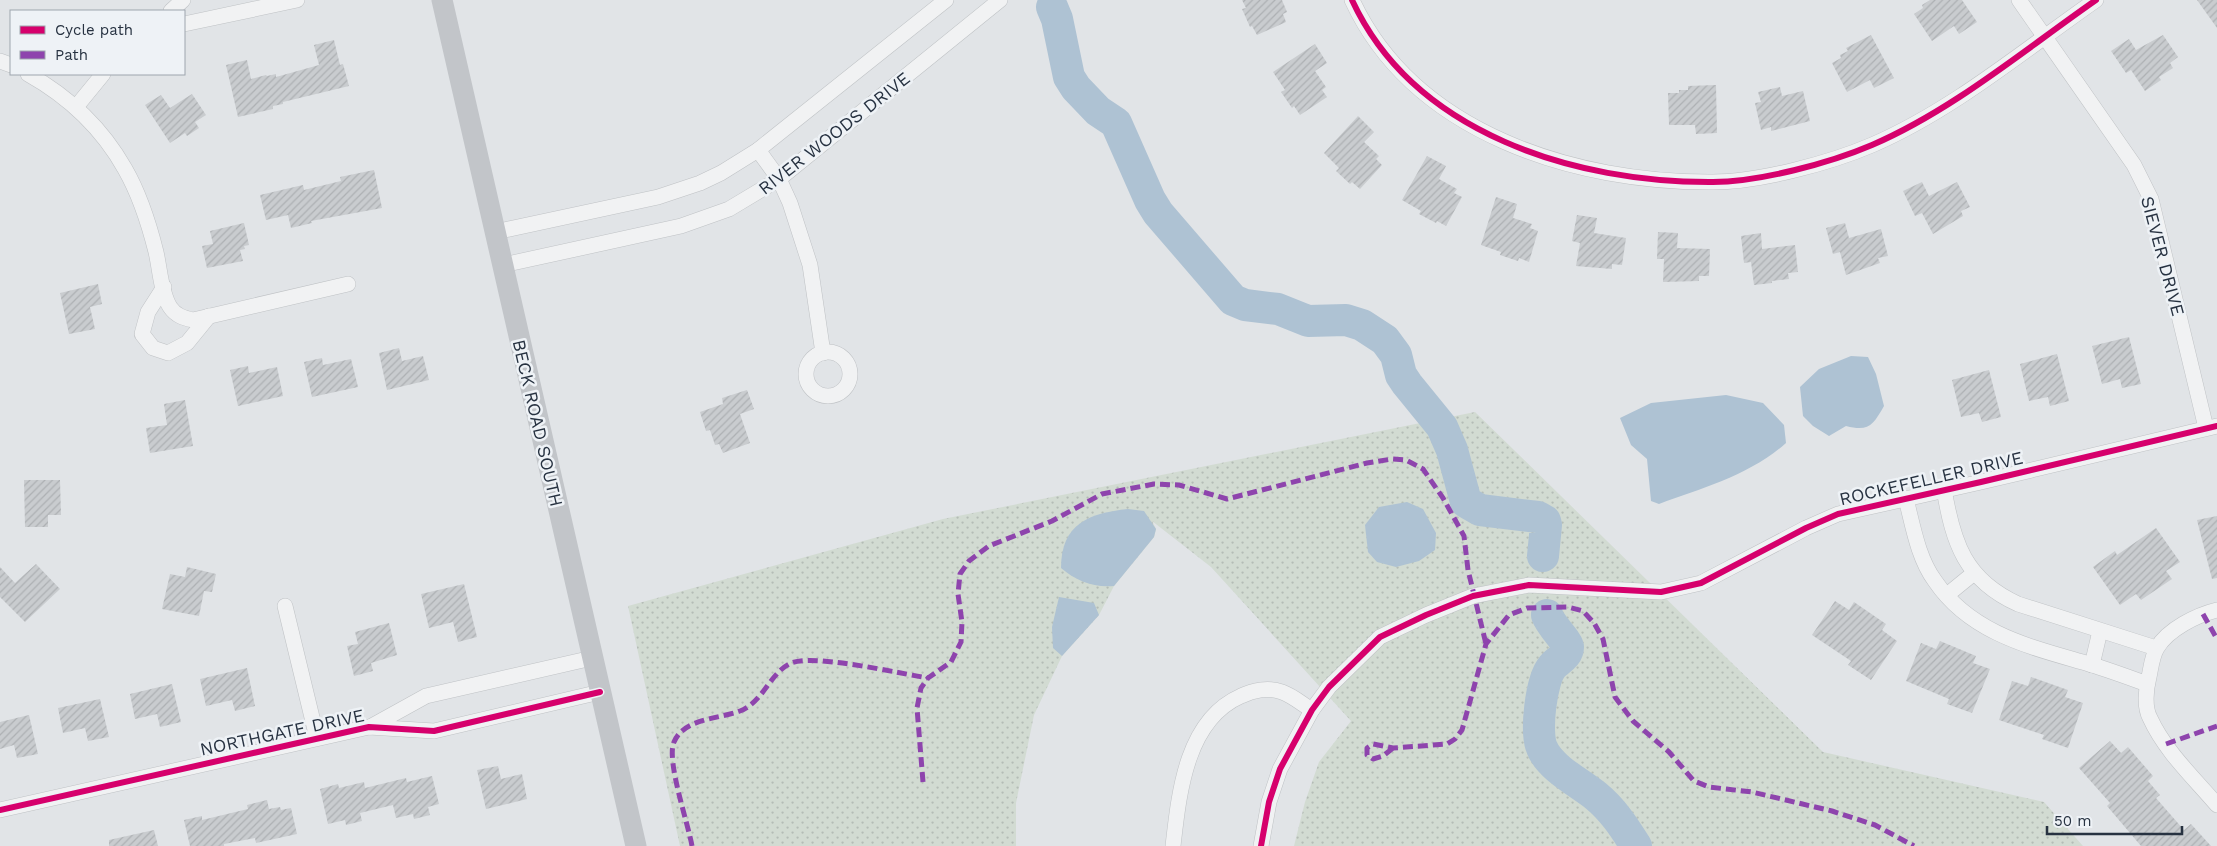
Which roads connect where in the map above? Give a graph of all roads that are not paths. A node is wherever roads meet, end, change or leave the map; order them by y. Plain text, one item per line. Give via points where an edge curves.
1 (183, 0) edge
2 (297, 0) edge
3 (442, 0) edge
4 (946, 0) edge
5 (1000, 0) edge
6 (1352, 0) edge
7 (2019, 0) edge
8 (2096, 0) edge
9 (172, 10) edge
10 (185, 24) edge
11 (2044, 36) junction
12 (30, 75) edge
13 (102, 75) edge
14 (76, 107) junction
15 (758, 150) junction
16 (779, 179) junction
17 (495, 232) junction
18 (503, 265) junction
19 (348, 284) dead end
20 (164, 287) junction
21 (209, 316) junction
22 (823, 353) dead end
23 (2211, 427) edge
24 (1944, 489) junction
25 (1906, 499) junction
26 (1974, 573) junction
27 (1947, 595) junction
28 (285, 606) dead end
29 (2217, 610) edge
30 (2100, 631) junction
31 (2156, 648) junction
32 (592, 658) junction
33 (2092, 665) junction
34 (2147, 684) junction
35 (600, 692) junction
36 (1312, 710) junction
37 (369, 727) junction
38 (317, 738) junction
39 (2217, 806) edge
40 (0, 810) edge
41 (636, 846) edge
42 (1173, 846) edge
43 (1262, 846) edge

1 - 9 street
2 - 10 street
3 - 17 main road, BECK ROAD SOUTH
4 - 15 street, RIVER WOODS DRIVE
5 - 16 street, RIVER WOODS DRIVE
6 - 11 street via 1398,66 1435,101 1476,129 1521,150 1579,167 1677,181 1715,182 1780,172 1810,166 1871,145 1907,129 1973,88
7 - 11 street, SIEVER DRIVE
8 - 11 street
11 - 23 street, SIEVER DRIVE via 2134,165 2151,199
12 - 14 street
13 - 14 street
14 - 20 street via 104,137 130,178 146,215
15 - 16 street
15 - 17 street, RIVER WOODS DRIVE via 721,173 678,191
16 - 18 street, RIVER WOODS DRIVE via 729,209 702,220
16 - 22 street via 810,265
17 - 18 main road, BECK ROAD SOUTH
18 - 32 main road, BECK ROAD SOUTH
19 - 21 street
20 - 21 street via 167,302 176,314 193,320
20 - 21 street via 148,312 142,334 152,348 168,353 187,343
23 - 24 street, ROCKEFELLER DRIVE
24 - 25 street, ROCKEFELLER DRIVE
24 - 26 street via 1957,544
25 - 27 street via 1927,567
25 - 36 street, ROCKEFELLER DRIVE via 1838,514 1701,583 1661,592 1529,585 1473,596 1380,637 1329,687
26 - 27 street
26 - 30 street via 2001,597
27 - 33 street via 1971,619 2000,636
28 - 38 street
29 - 31 street via 2203,614 2171,633
30 - 31 street
30 - 33 street
31 - 34 street
32 - 35 main road, BECK ROAD SOUTH
32 - 37 street, NORTHGATE DRIVE via 426,696
33 - 34 street
34 - 39 street via 2149,716 2157,732
35 - 37 street, NORTHGATE DRIVE via 434,730
35 - 41 main road, BECK ROAD SOUTH
36 - 42 street via 1281,692 1259,690 1229,701 1213,715 1204,725 1191,754
36 - 43 street, ROCKEFELLER DRIVE via 1280,769 1269,802
37 - 38 street, NORTHGATE DRIVE
38 - 40 street, NORTHGATE DRIVE

